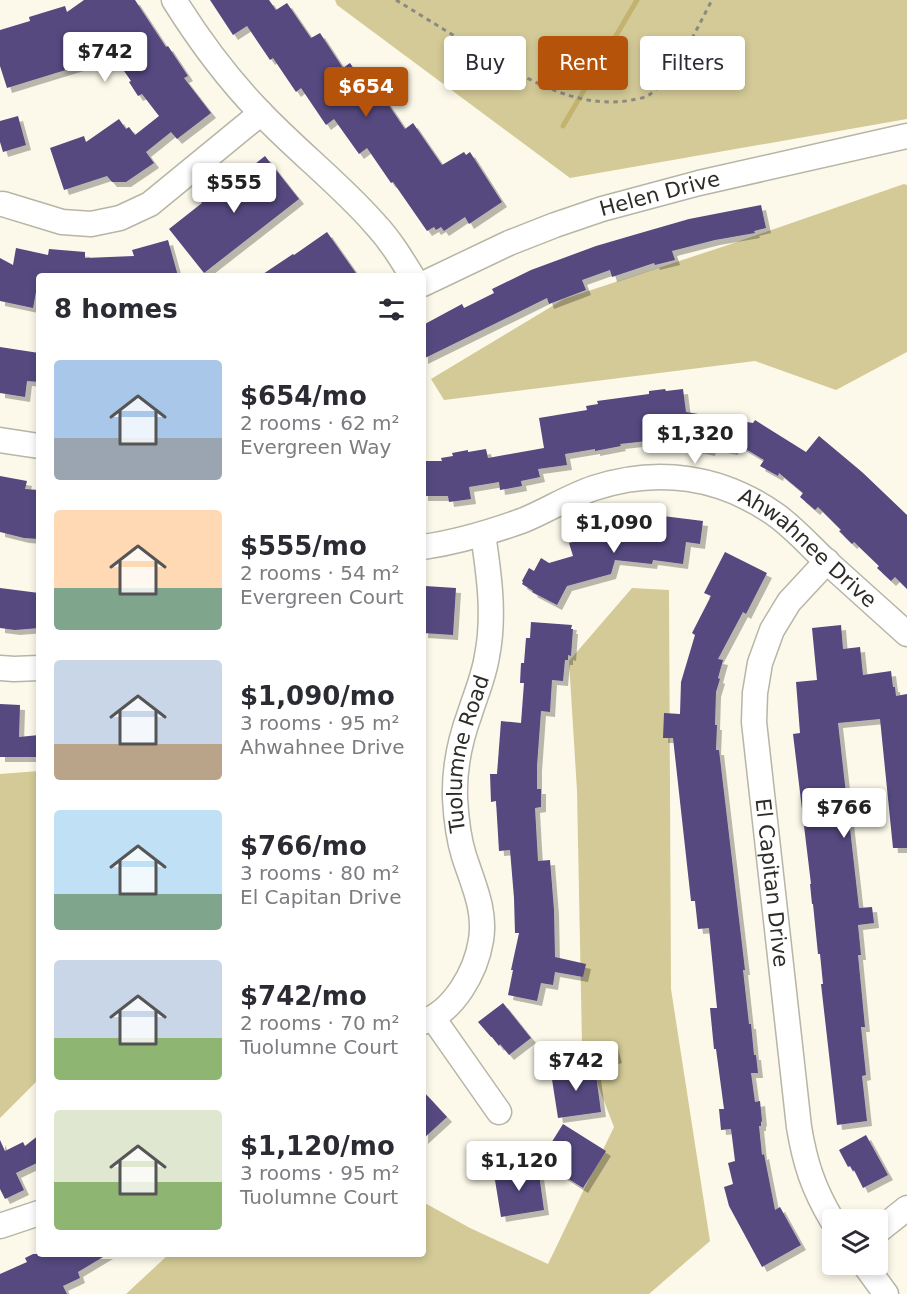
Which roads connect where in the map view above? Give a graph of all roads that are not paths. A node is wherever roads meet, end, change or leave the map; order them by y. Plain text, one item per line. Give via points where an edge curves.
1 (174, 0) edge
2 (261, 113) junction
3 (907, 136) edge
4 (3, 204) dead end
5 (410, 273) edge
6 (426, 283) edge
7 (0, 440) edge
8 (36, 446) edge
9 (483, 534) junction
10 (426, 546) edge
11 (827, 561) junction
12 (907, 634) edge
13 (0, 668) edge
14 (36, 668) edge
15 (428, 1020) edge
16 (499, 1113) dead end
17 (907, 1208) edge
18 (826, 1209) edge
19 (36, 1214) edge
20 (888, 1224) edge
21 (0, 1226) edge
22 (872, 1275) edge
23 (886, 1294) edge

1 - 2 street via 208,51
2 - 4 street via 150,204 120,218 91,224 62,222
2 - 5 street via 374,223
3 - 6 street, Helen Drive via 602,209 509,243
7 - 8 street
9 - 10 street, Ahwahnee Drive
9 - 11 street, Ahwahnee Drive via 621,480 685,478 721,486 750,499 777,516
9 - 15 street, Tuolumne Road via 490,592 488,656 456,762 455,796 464,855 481,911 481,940 473,968 456,998
11 - 12 street, Ahwahnee Drive
11 - 18 street, El Capitan Drive via 789,602 772,630 754,693 799,1128 805,1160
13 - 14 street
15 - 16 street
17 - 20 street
19 - 21 street
22 - 23 street

